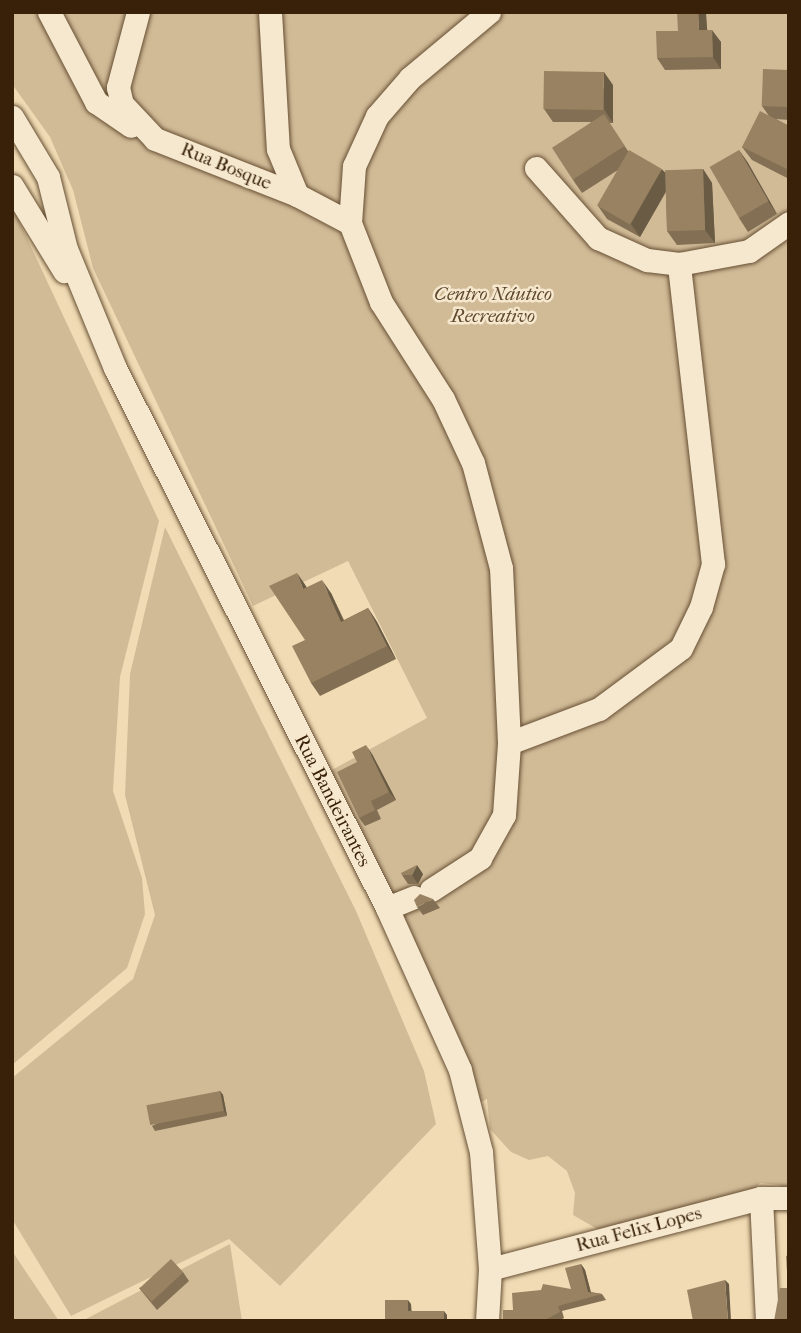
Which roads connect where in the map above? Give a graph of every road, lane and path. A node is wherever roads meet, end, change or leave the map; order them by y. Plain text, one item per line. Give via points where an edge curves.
1 (49, 12) edge
2 (138, 12) edge
3 (270, 12) edge
4 (489, 12) edge
5 (12, 117) edge
6 (155, 139) junction
7 (536, 168) dead end
8 (12, 186) edge
9 (297, 195) junction
10 (350, 223) junction
11 (789, 223) edge
12 (679, 264) junction
13 (87, 306) junction
14 (509, 743) junction
15 (387, 908) junction
16 (761, 1198) junction
17 (789, 1198) edge
18 (491, 1269) junction
19 (487, 1321) edge
20 (766, 1321) edge

1 - 6 street, Rua Bosque via 96,102
2 - 6 street, Rua Bosque via 118,87 122,104
3 - 9 street via 278,149
4 - 10 street via 410,78 377,116 354,166
5 - 13 street, Rua Bandeirantes via 48,177
6 - 9 street, Rua Bosque
7 - 12 street via 598,238 648,260
8 - 13 street, Rua Bandeirantes
9 - 10 street, Rua Bosque
10 - 14 street via 381,302 443,399 477,476 501,568
11 - 12 street via 749,251
12 - 14 street via 713,564 701,607 681,648 599,709
13 - 15 street, Rua Bandeirantes
14 - 15 street via 504,815 480,858 423,893
15 - 18 street, Rua Bandeirantes via 460,1070 481,1152
16 - 17 street, Rua Felix Lopes
16 - 18 street, Rua Felix Lopes
16 - 20 street
18 - 19 street, Rua Bandeirantes

